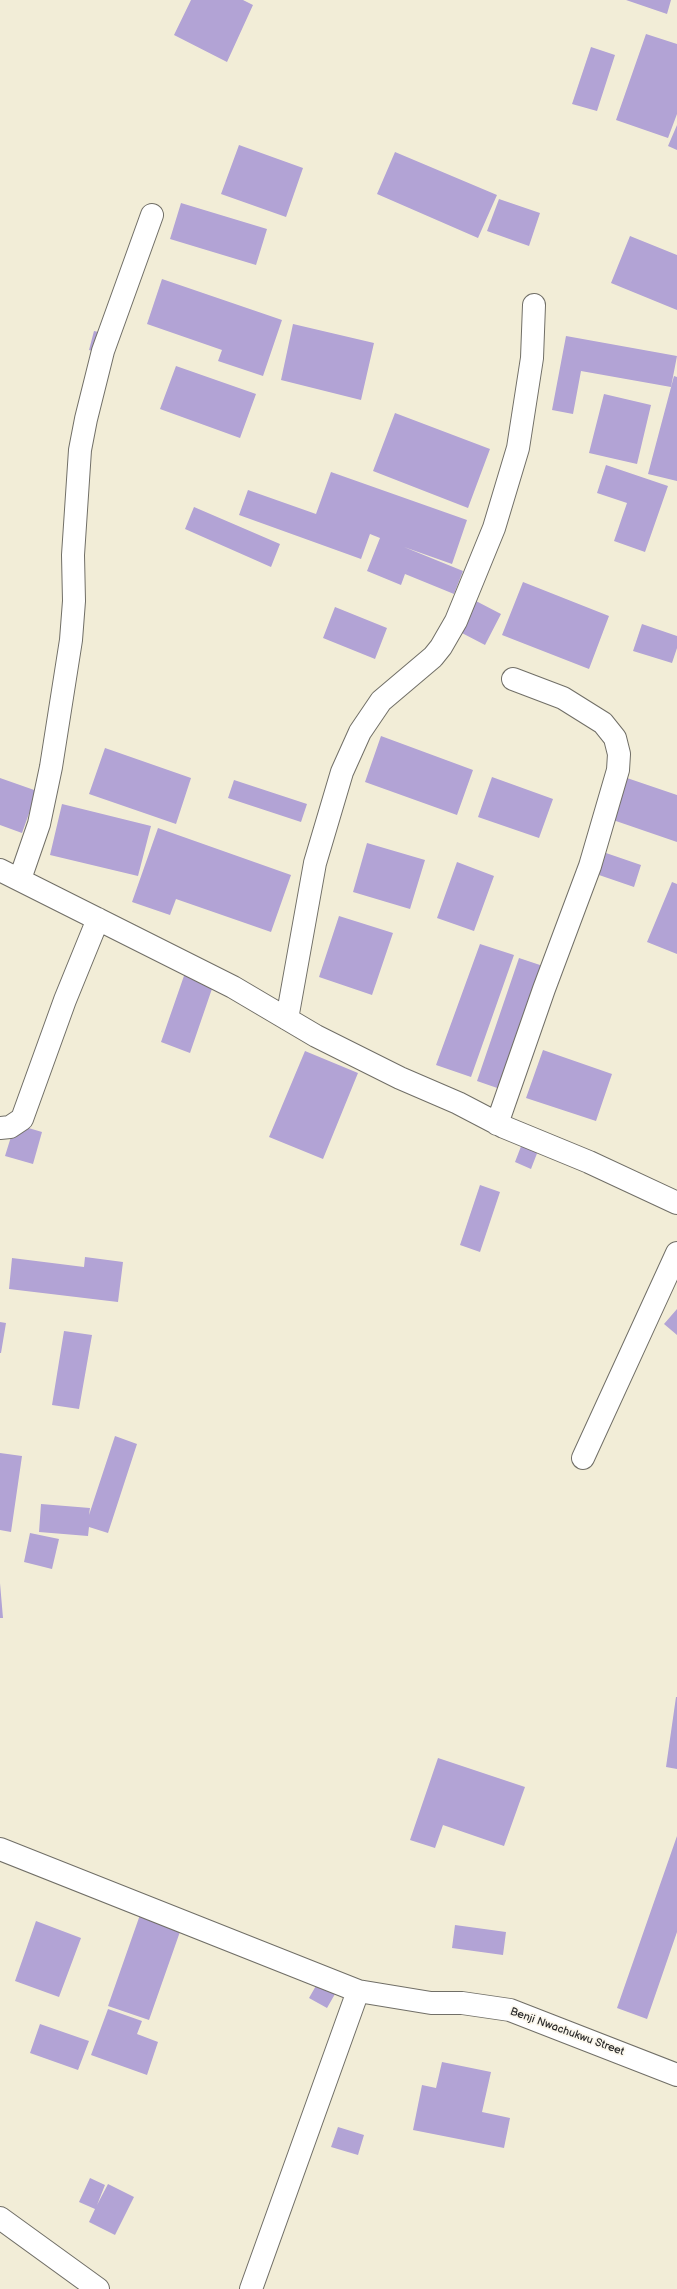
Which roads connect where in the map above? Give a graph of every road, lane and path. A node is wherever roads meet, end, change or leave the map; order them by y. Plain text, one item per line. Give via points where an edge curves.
1 (152, 215) dead end
2 (534, 305) dead end
3 (513, 679) dead end
4 (0, 870) edge
5 (20, 880) junction
6 (98, 919) junction
7 (287, 1018) junction
8 (497, 1124) junction
9 (0, 1128) edge
10 (677, 1203) edge
11 (677, 1253) edge
12 (583, 1458) dead end
13 (0, 1849) edge
14 (358, 1991) junction
15 (677, 2075) edge
16 (0, 2218) edge
17 (98, 2289) edge
18 (251, 2289) edge

1 - 5 street via 103,351 86,419 80,450 70,647 39,824
2 - 7 street via 532,358 518,448 494,528 456,621 441,647 433,657 381,701 360,732 342,772 315,863
3 - 8 street via 563,698 603,723 616,738 620,754 618,770 590,866
4 - 5 street
5 - 6 street
6 - 7 street via 233,987
6 - 9 street via 65,1000 22,1119 10,1127
7 - 8 street via 316,1036
8 - 10 street
11 - 12 street
13 - 14 street, Benji Nwachukwu Street
14 - 15 street, Benji Nwachukwu Street via 431,2003 462,2003 510,2010
14 - 18 street
16 - 17 street

